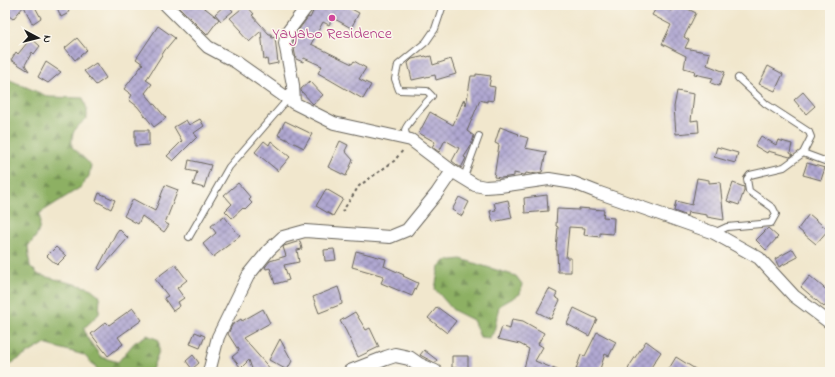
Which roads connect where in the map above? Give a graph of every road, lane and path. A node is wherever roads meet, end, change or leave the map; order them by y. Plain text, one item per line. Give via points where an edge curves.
1 (166, 5) edge
2 (308, 5) edge
3 (443, 5) edge
4 (738, 78) dead end
5 (291, 101) junction
6 (479, 136) dead end
7 (411, 140) junction
8 (803, 153) junction
9 (830, 163) edge
10 (452, 171) junction
11 (464, 178) junction
12 (342, 212) dead end
13 (714, 233) junction
14 (189, 237) dead end
15 (830, 323) edge
16 (209, 372) edge
17 (350, 372) edge
18 (435, 372) edge

1 - 5 street via 208,47 236,62
2 - 5 street via 287,33 285,44 293,85
3 - 7 lane via 435,29 426,42 398,65 395,79 399,90 427,91 432,96 407,126 406,136
4 - 8 lane via 766,104 809,132 811,137
5 - 7 street via 334,122
5 - 14 lane via 229,167
6 - 11 lane
7 - 10 street
7 - 12 path via 394,161 359,186
8 - 9 lane
8 - 13 lane via 784,167 747,179 749,191 773,208 776,214 771,223 727,227
10 - 11 street
10 - 16 street via 407,230 390,237 306,231 283,237 248,276 218,337
11 - 13 street via 475,185 485,187 548,179 574,183
13 - 15 street via 759,258 794,296
17 - 18 street via 395,355 409,358

